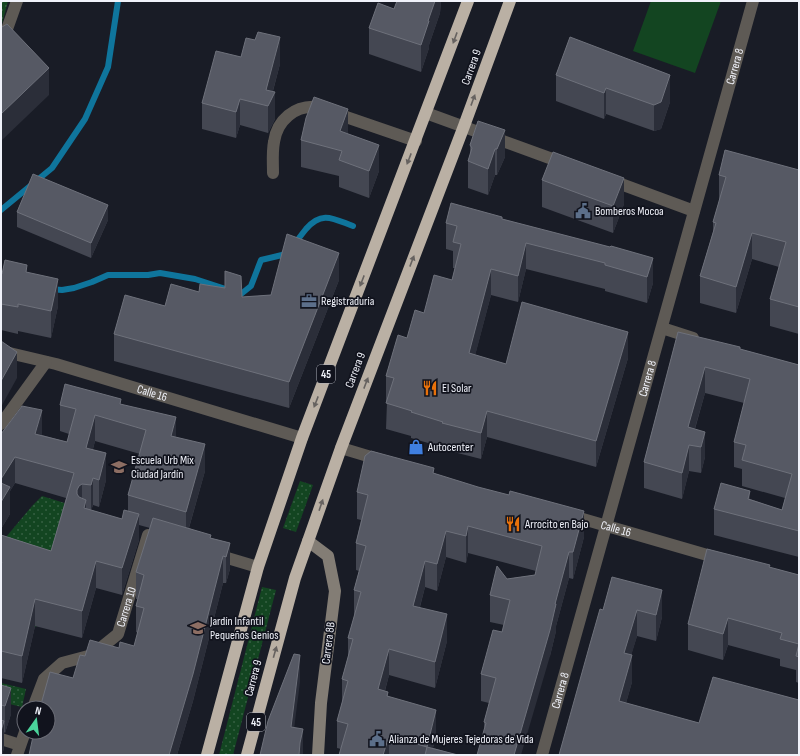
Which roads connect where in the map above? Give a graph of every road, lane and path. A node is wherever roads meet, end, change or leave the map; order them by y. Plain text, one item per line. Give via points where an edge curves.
1 (17, 1) edge
2 (468, 1) edge
3 (510, 1) edge
4 (753, 1) edge
5 (1, 46) edge
6 (426, 113) junction
7 (464, 126) junction
8 (416, 141) junction
9 (575, 167) edge
10 (273, 173) dead end
11 (597, 175) edge
12 (694, 211) junction
13 (662, 328) junction
14 (708, 342) edge
15 (1, 351) edge
16 (46, 362) junction
17 (1, 424) edge
18 (302, 438) junction
19 (340, 448) junction
20 (393, 463) edge
21 (560, 512) edge
22 (605, 526) junction
23 (162, 539) edge
24 (308, 541) junction
25 (199, 550) edge
26 (732, 562) edge
27 (258, 567) junction
28 (36, 700) edge
29 (1, 739) edge
30 (22, 740) edge
31 (19, 750) edge
32 (207, 755) edge
33 (247, 755) edge
34 (318, 755) edge
35 (542, 755) edge

1 - 5 street
2 -> 6 highway, Carrera 9 / 45
7 -> 3 highway, Carrera 9 / 45
4 - 12 street, Carrera 8
6 - 7 street
6 - 8 highway, Carrera 9 / 45
7 - 9 street
19 -> 7 highway, Carrera 9 / 45
8 - 10 street via 317,107 307,106 287,116 276,132
8 -> 18 highway, Carrera 9 / 45
11 - 12 street
12 - 13 street, Carrera 8
13 - 14 street
13 - 22 street, Carrera 8
15 - 16 street, Calle 16
16 - 17 street
16 - 18 street, Calle 16
18 - 27 highway, Carrera 9 / 45
19 - 20 street
24 -> 19 highway, Carrera 9 / 45
21 - 22 street, Calle 16
22 - 26 street, Calle 16
22 - 35 street, Carrera 8
23 - 28 street, Carrera 10 via 144,534 118,634 92,655 62,663 44,679
33 -> 24 highway, Carrera 9 / 45 via 295,578
24 - 34 street, Carrera 8B via 328,556 334,591 321,703
25 - 27 street
27 - 32 highway, Carrera 9 / 45
29 - 31 street
30 - 31 street

